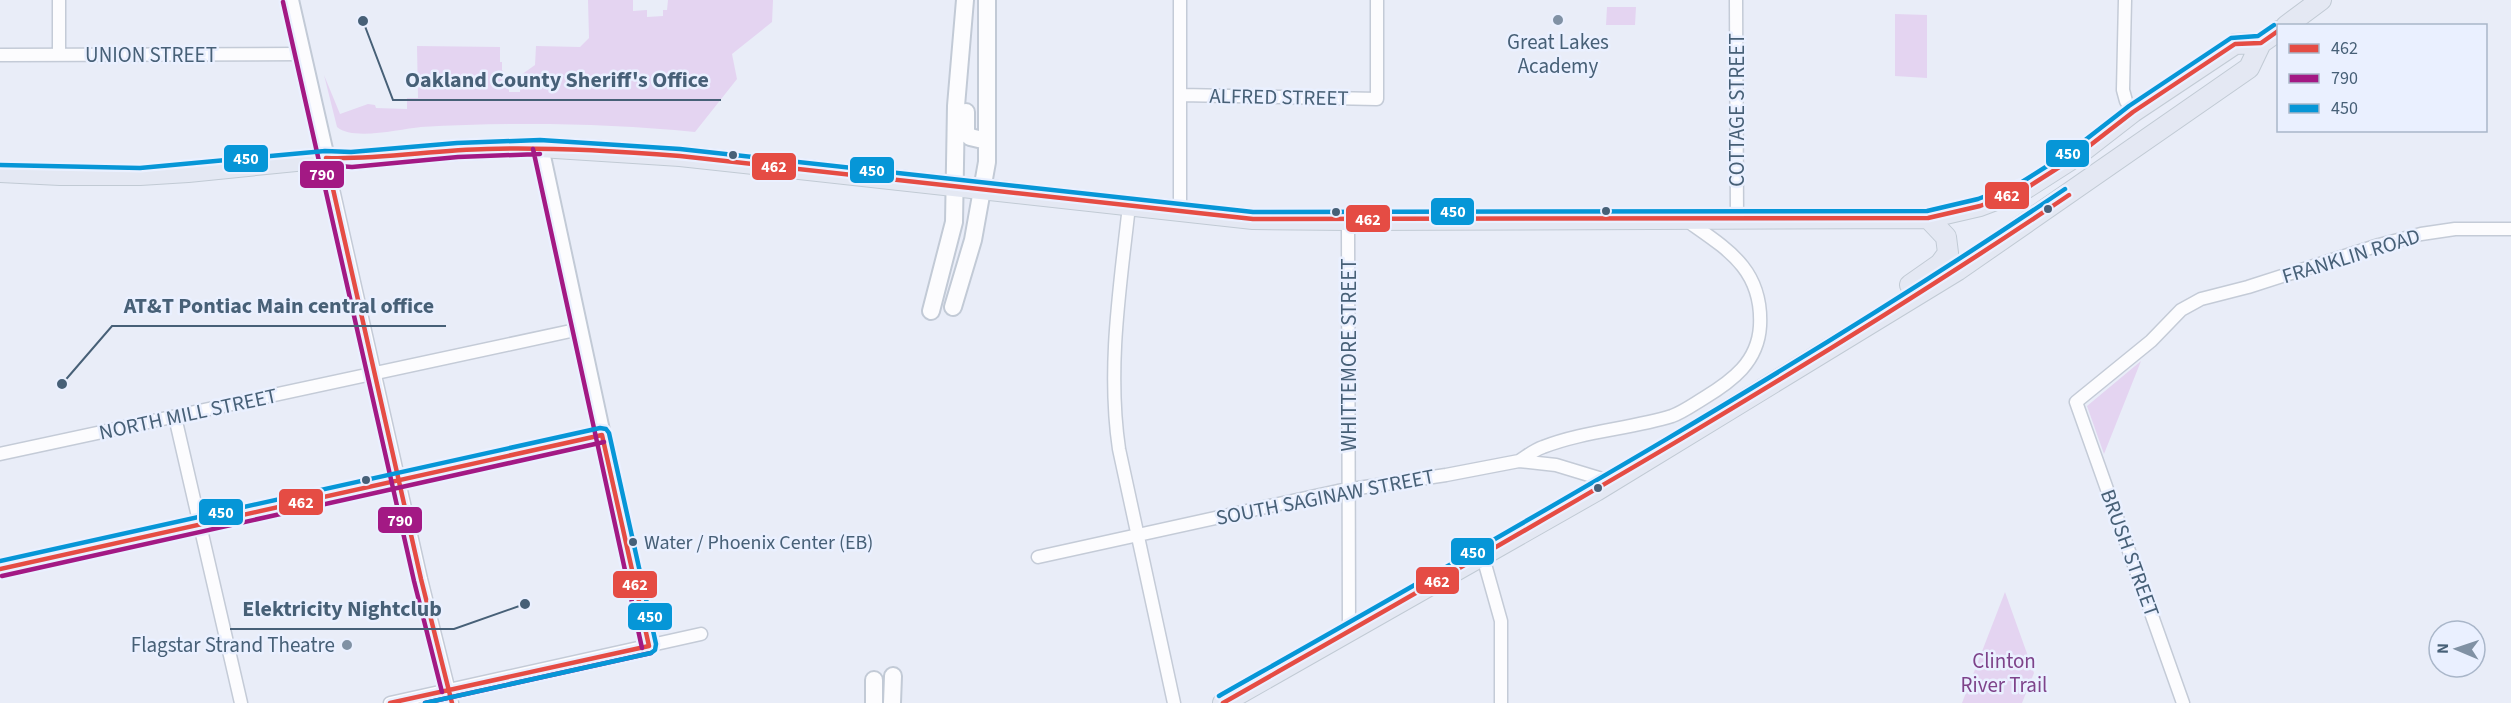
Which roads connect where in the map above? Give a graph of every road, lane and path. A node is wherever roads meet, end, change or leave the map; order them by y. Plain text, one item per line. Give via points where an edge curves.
1 (59, 0) edge
2 (290, 0) edge
3 (965, 0) edge
4 (987, 0) edge
5 (1180, 0) edge
6 (1377, 0) edge
7 (1736, 0) edge
8 (2125, 0) edge
9 (2321, 0) edge
10 (2289, 24) edge
11 (2277, 32) edge
12 (2261, 43) junction
13 (303, 54) junction
14 (0, 55) edge
15 (59, 55) junction
16 (958, 73) junction
17 (1180, 95) junction
18 (2133, 112) junction
19 (987, 141) junction
20 (540, 147) junction
21 (326, 158) junction
22 (0, 172) edge
23 (955, 187) junction
24 (982, 190) junction
25 (1129, 206) junction
26 (1180, 212) junction
27 (1928, 218) junction
28 (1684, 219) junction
29 (1737, 219) junction
30 (1348, 220) junction
31 (2511, 229) edge
32 (953, 307) dead end
33 (931, 311) dead end
34 (580, 329) junction
35 (1843, 340) junction
36 (375, 374) junction
37 (2076, 402) joint
38 (175, 417) junction
39 (602, 435) junction
40 (0, 454) edge
41 (1519, 461) junction
42 (399, 480) junction
43 (1612, 482) junction
44 (1349, 490) junction
45 (199, 524) junction
46 (1138, 535) junction
47 (1038, 557) dead end
48 (1484, 557) junction
49 (0, 569) edge
50 (1349, 632) junction
51 (701, 634) dead end
52 (649, 646) junction
53 (893, 676) dead end
54 (874, 680) dead end
55 (449, 690) junction
56 (240, 703) edge
57 (390, 703) edge
58 (452, 703) edge
59 (874, 703) edge
60 (892, 703) edge
61 (1174, 703) edge
62 (1223, 703) edge
63 (1501, 703) edge
64 (2184, 703) edge

1 - 15 street
2 - 13 street
3 - 16 street
4 - 19 street
5 - 17 street
6 - 17 street, ALFRED STREET via 1377,99
7 - 29 street, COTTAGE STREET
8 - 18 street via 2123,90
9 - 10 main road
11 - 12 main road
12 - 18 main road via 2235,44
12 - 35 main road via 2249,68 1958,270
13 - 15 street, UNION STREET
13 - 21 street
14 - 15 street, UNION STREET
16 - 19 street via 966,107 966,132 974,139
16 - 23 street
17 - 26 street
18 - 27 main road via 2025,189 1980,206
19 - 24 street
20 - 21 main road via 351,160
20 - 23 main road via 680,156
20 - 34 street
21 - 22 main road via 140,175
21 - 36 street
23 - 24 main road
23 - 33 street via 954,222
24 - 25 main road
24 - 32 street via 973,240
25 - 26 main road
25 - 46 street via 1113,385 1119,449
26 - 30 main road via 1253,219
27 - 29 main road
27 - 35 main road via 1946,237 1948,253 1940,264 1875,310
28 - 29 main road
28 - 30 main road
28 - 41 street via 1735,256 1752,281 1760,320 1759,337 1749,361 1726,384 1677,414 1542,447
30 - 44 street, WHITTEMORE STREET
31 - 37 street, FRANKLIN ROAD via 2455,230 2400,239 2194,302
34 - 36 street, NORTH MILL STREET
34 - 39 street
35 - 43 main road
36 - 38 street, NORTH MILL STREET
36 - 42 street
37 - 64 street, BRUSH STREET
38 - 40 street, NORTH MILL STREET
38 - 45 street
39 - 42 street
39 - 52 street
41 - 43 street, SOUTH SAGINAW STREET via 1556,465
41 - 44 street, SOUTH SAGINAW STREET
42 - 45 street
42 - 55 street
43 - 48 main road
44 - 46 street, SOUTH SAGINAW STREET
44 - 50 street, WHITTEMORE STREET
45 - 49 street
45 - 56 street
46 - 47 street, SOUTH SAGINAW STREET
46 - 61 street
48 - 50 main road
48 - 63 street via 1501,621
50 - 62 main road
51 - 52 street
52 - 55 street
53 - 60 street
54 - 59 street
55 - 57 street
55 - 58 street

